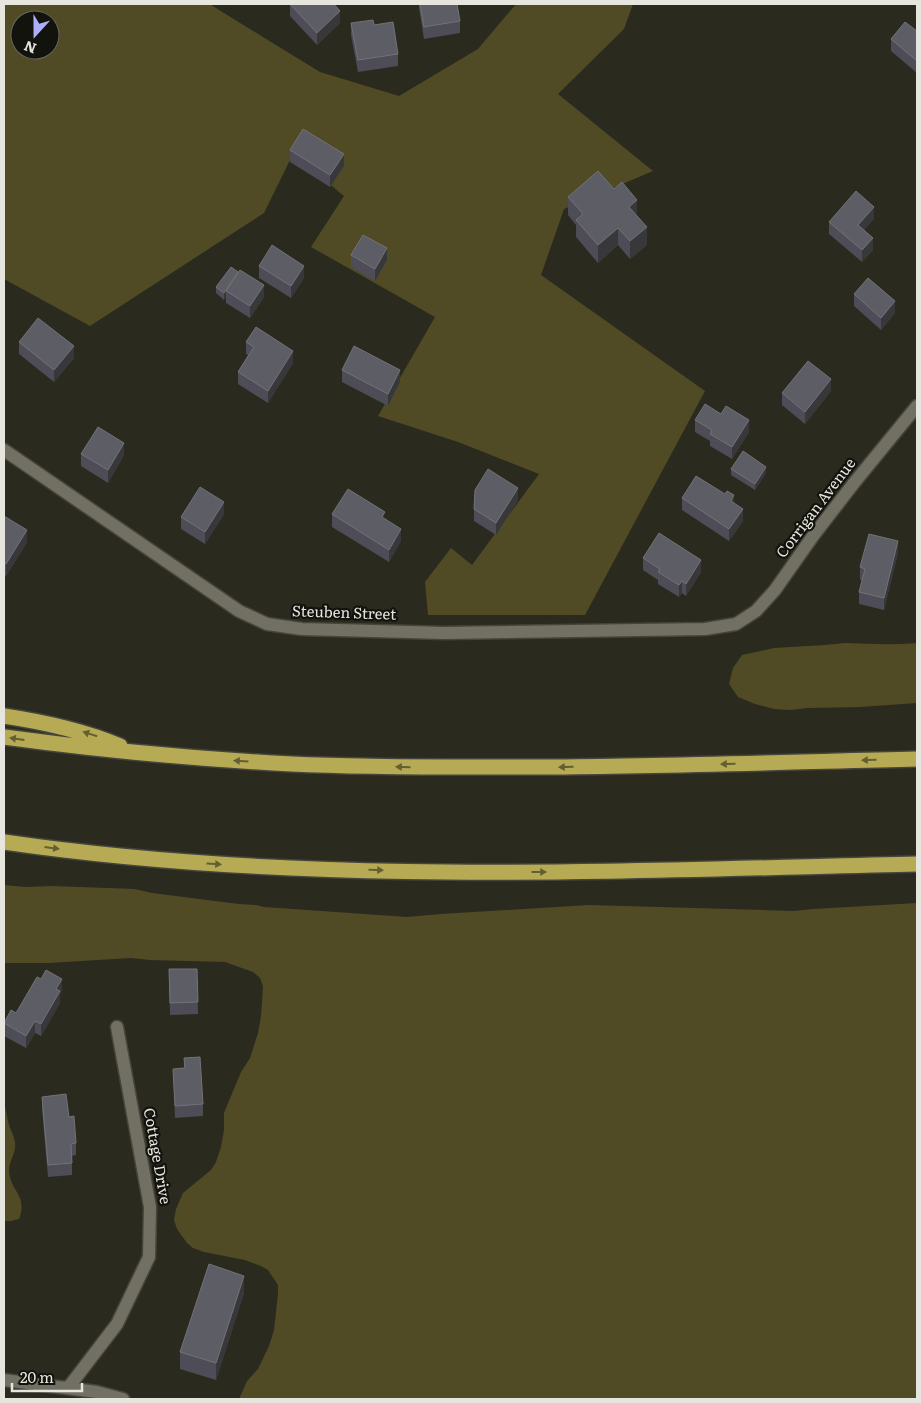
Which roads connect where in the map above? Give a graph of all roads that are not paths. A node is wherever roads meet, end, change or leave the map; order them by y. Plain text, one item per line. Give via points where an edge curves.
1 (917, 406) edge
2 (4, 450) edge
3 (736, 624) joint
4 (4, 716) edge
5 (4, 738) edge
6 (135, 752) junction
7 (917, 759) edge
8 (4, 842) edge
9 (917, 864) edge
10 (117, 1027) dead end
11 (4, 1380) edge
12 (68, 1388) junction
13 (123, 1399) edge

1 - 3 street, Corrigan Avenue via 813,536 775,590 756,611
2 - 3 street, Steuben Street via 239,611 267,624 302,629 454,633 705,628
6 -> 4 highway via 66,727
6 -> 5 highway
7 -> 6 highway via 645,766 408,767 282,763
8 -> 9 highway via 204,863 416,872 591,872
10 - 12 street, Cottage Drive via 150,1207 149,1257 116,1324
11 - 12 street
12 - 13 street

